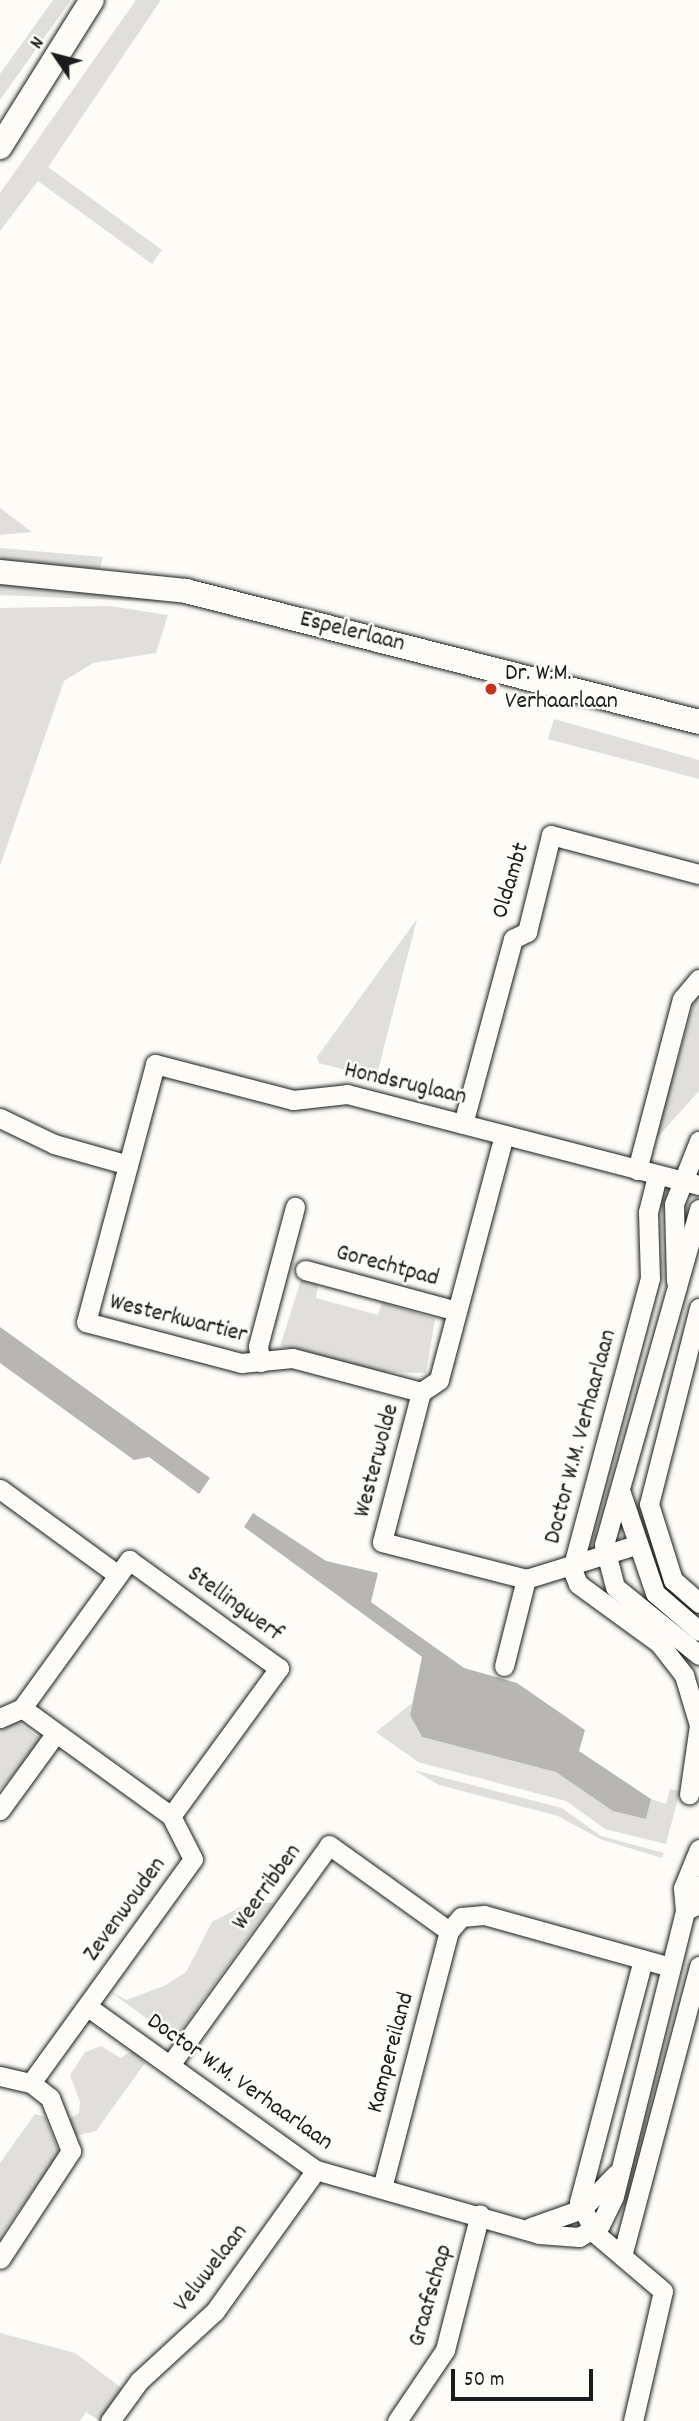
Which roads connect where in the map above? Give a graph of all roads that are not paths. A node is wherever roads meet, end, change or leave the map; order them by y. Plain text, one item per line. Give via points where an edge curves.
1 (92, 0) edge
2 (34, 86) junction
3 (0, 124) edge
4 (0, 147) edge
5 (0, 572) edge
6 (699, 722) edge
7 (699, 874) edge
8 (699, 979) edge
9 (0, 1118) edge
10 (464, 1124) junction
11 (504, 1135) junction
12 (699, 1141) edge
13 (128, 1165) junction
14 (637, 1170) junction
15 (657, 1176) junction
16 (690, 1184) edge
17 (295, 1207) dead end
18 (699, 1209) edge
19 (304, 1270) dead end
20 (676, 1281) junction
21 (699, 1308) edge
22 (457, 1311) junction
23 (86, 1322) joint
24 (261, 1362) junction
25 (421, 1392) junction
26 (0, 1489) edge
27 (621, 1493) junction
28 (636, 1545) junction
29 (605, 1557) junction
30 (572, 1569) junction
31 (118, 1575) junction
32 (526, 1579) junction
33 (699, 1603) edge
34 (699, 1631) edge
35 (699, 1655) edge
36 (505, 1666) dead end
37 (694, 1684) edge
38 (22, 1708) junction
39 (0, 1718) edge
40 (56, 1733) junction
41 (689, 1780) dead end
42 (0, 1810) edge
43 (171, 1816) junction
44 (699, 1849) edge
45 (699, 1886) edge
46 (689, 1920) edge
47 (442, 1926) junction
48 (643, 1960) junction
49 (699, 1966) edge
50 (670, 1968) junction
51 (88, 2007) junction
52 (170, 2065) junction
53 (0, 2076) edge
54 (31, 2083) junction
55 (316, 2170) junction
56 (616, 2174) junction
57 (382, 2188) junction
58 (582, 2209) junction
59 (480, 2214) junction
60 (531, 2227) junction
61 (594, 2230) junction
62 (622, 2256) junction
63 (0, 2259) edge
64 (110, 2421) edge
65 (397, 2421) edge
66 (632, 2421) edge

1 - 2 main road
2 - 3 main road
2 - 4 main road
5 - 6 main road, Espelerlaan via 186,591
7 - 10 street, Oldambt via 551,835 527,932 513,939
8 - 14 street via 682,999
9 - 13 street via 54,1144
10 - 11 street, Hondsruglaan
10 - 13 street, Hondsruglaan via 336,1092 293,1100 155,1064
11 - 14 street, Hondsruglaan
11 - 22 street, Westerwolde
12 - 16 street, Doctor W.M. Verhaarlaan
13 - 23 street, Hondsruglaan
14 - 15 street, Hondsruglaan
15 - 16 street
15 - 30 street, Doctor W.M. Verhaarlaan via 647,1227 652,1269
16 - 20 street, Doctor W.M. Verhaarlaan via 671,1225
17 - 24 street via 258,1346
18 - 20 street, Doctor W.M. Verhaarlaan
19 - 22 street, Gorechtpad
20 - 27 street, Doctor W.M. Verhaarlaan
21 - 33 street via 649,1504 673,1580
22 - 25 street, Westerwolde via 439,1380
23 - 24 street, Westerkwartier via 241,1363
24 - 25 street, Westerkwartier via 292,1358
25 - 32 street, Westerwolde via 382,1542
26 - 31 street
27 - 28 street
27 - 29 street, Doctor W.M. Verhaarlaan via 611,1506
28 - 29 street, Westerwolde
28 - 34 street via 659,1599
29 - 30 street, Westerwolde
29 - 35 street via 622,1595
30 - 32 street, Westerwolde
30 - 37 street, Doctor W.M. Verhaarlaan via 578,1584 667,1650
31 - 38 street
31 - 43 street, Stellingwerf via 129,1560 279,1668
32 - 36 street
37 - 41 street, Doctor W.M. Verhaarlaan via 699,1725
38 - 39 street
38 - 40 street, Zevenwouden
40 - 42 street
40 - 43 street, Zevenwouden
43 - 51 street, Zevenwouden via 192,1859
44 - 46 street via 680,1900
45 - 46 street
46 - 50 street
47 - 48 street via 475,1914
47 - 52 street, Weerribben via 329,1846
47 - 57 street, Kampereiland
48 - 50 street
48 - 58 street via 579,2202
49 - 62 street
50 - 56 street
51 - 52 street, Doctor W.M. Verhaarlaan
51 - 54 street
52 - 55 street, Doctor W.M. Verhaarlaan
53 - 54 street
54 - 63 street via 50,2098 71,2157
55 - 57 street, Doctor W.M. Verhaarlaan
55 - 64 street, Veluwelaan via 215,2311 141,2378
56 - 58 street
56 - 61 street via 611,2208
57 - 59 street, Doctor W.M. Verhaarlaan
58 - 60 street
58 - 61 street
59 - 60 street, Doctor W.M. Verhaarlaan
59 - 65 street, Graafschap via 445,2350
60 - 61 street, Doctor W.M. Verhaarlaan via 564,2238
61 - 62 street
62 - 66 street via 664,2295

